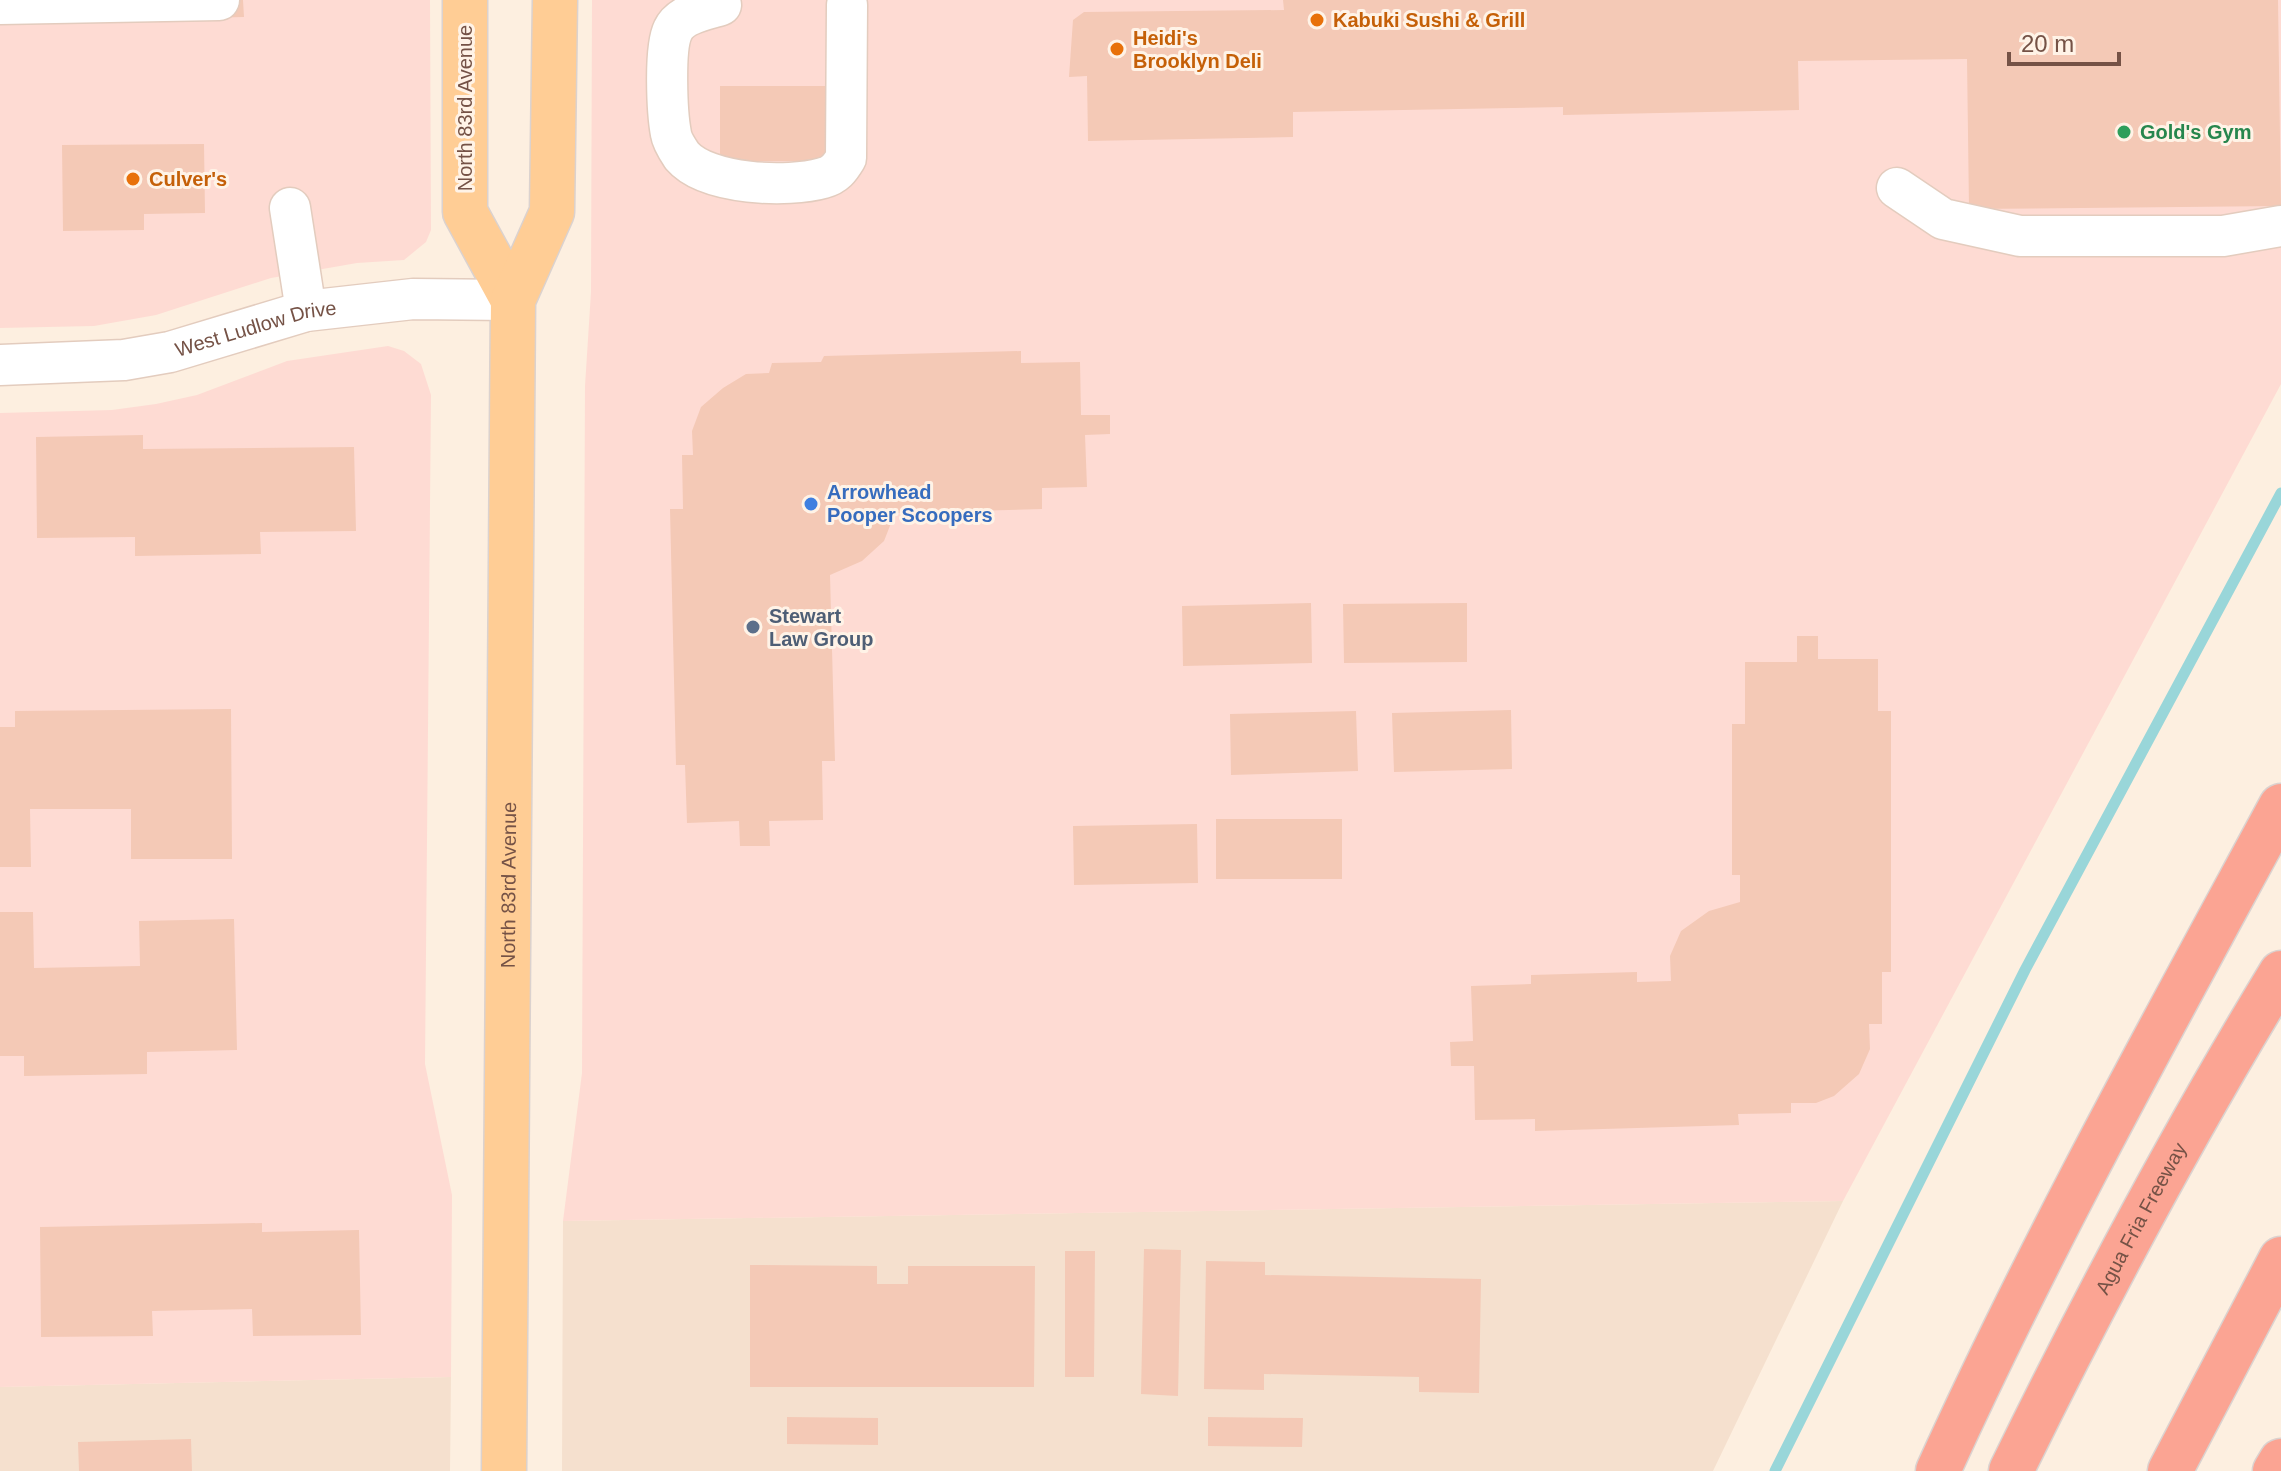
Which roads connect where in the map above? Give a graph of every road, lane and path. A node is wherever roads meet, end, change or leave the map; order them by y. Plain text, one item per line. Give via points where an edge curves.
1 (219, 0) edge
2 (465, 0) edge
3 (555, 0) edge
4 (0, 4) edge
5 (721, 5) dead end
6 (847, 5) dead end
7 (1897, 188) dead end
8 (290, 208) dead end
9 (2281, 226) edge
10 (513, 300) junction
11 (306, 311) junction
12 (0, 365) edge
13 (2281, 806) edge
14 (2281, 973) edge
15 (2281, 1259) edge
16 (2281, 1461) edge
17 (504, 1471) edge
18 (1938, 1471) edge
19 (2011, 1471) edge
20 (2170, 1471) edge
21 (2275, 1471) edge

1 - 4 street
2 - 10 main road, North 83rd Avenue via 465,212
3 - 10 main road, North 83rd Avenue via 552,212
5 - 6 street via 682,18 673,30 671,137 699,171 731,180 793,181 823,178 846,158
7 - 9 street via 1943,219 2020,236 2223,236
8 - 11 street
10 - 11 street, West Ludlow Drive via 413,299
10 - 17 main road, North 83rd Avenue
11 - 12 street, West Ludlow Drive via 170,352 124,360
13 - 18 highway via 2099,1141
14 - 19 highway, Agua Fria Freeway via 2119,1253
15 - 20 highway
16 - 21 highway

